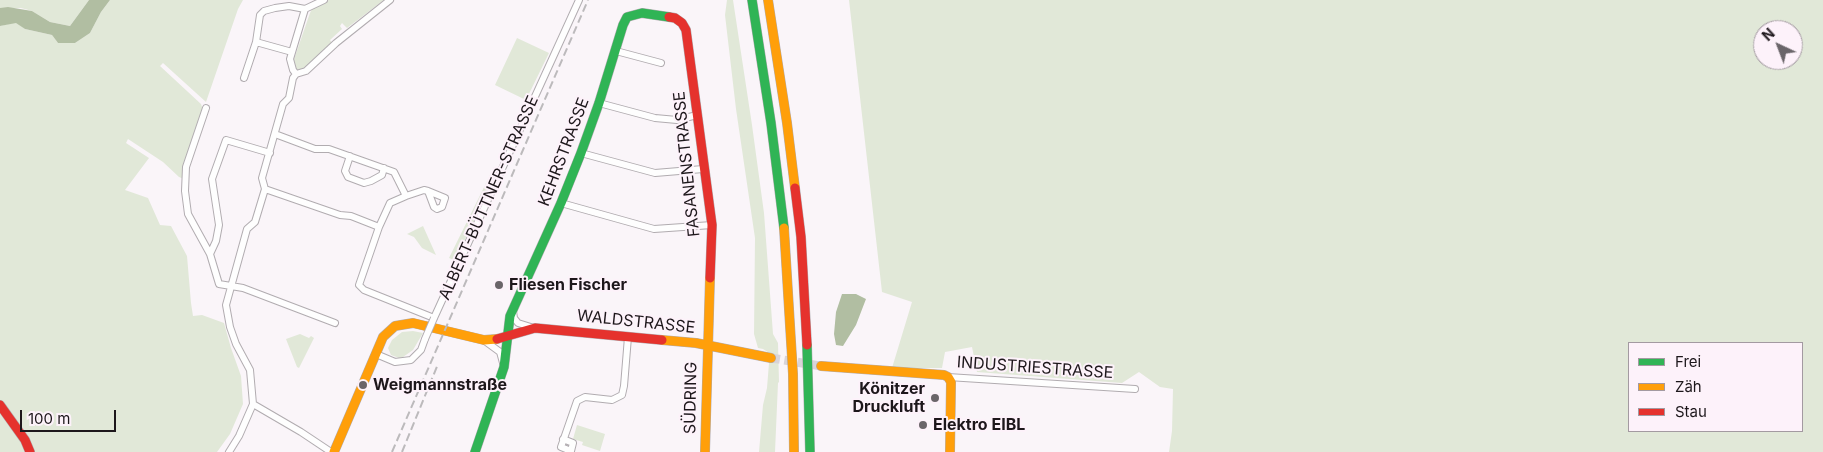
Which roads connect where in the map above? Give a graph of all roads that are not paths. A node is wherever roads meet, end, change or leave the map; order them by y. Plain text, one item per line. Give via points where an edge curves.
1 (324, 0) edge
2 (390, 0) edge
3 (579, 0) edge
4 (752, 0) edge
5 (768, 0) edge
6 (305, 9) junction
7 (642, 13) joint
8 (256, 42) junction
9 (616, 51) junction
10 (292, 52) junction
11 (661, 63) dead end
12 (296, 74) junction
13 (244, 78) dead end
14 (599, 103) junction
15 (206, 108) dead end
16 (697, 115) junction
17 (275, 134) junction
18 (270, 152) junction
19 (581, 153) junction
20 (350, 156) junction
21 (384, 168) junction
22 (703, 169) junction
23 (265, 189) junction
24 (428, 191) dead end
25 (406, 196) junction
26 (561, 203) junction
27 (712, 225) junction
28 (380, 227) junction
29 (210, 254) junction
30 (230, 286) junction
31 (513, 308) junction
32 (434, 318) junction
33 (334, 323) dead end
34 (535, 328) junction
35 (508, 335) junction
36 (628, 337) junction
37 (484, 340) junction
38 (707, 345) junction
39 (376, 354) junction
40 (771, 358) tunnel mouth
41 (821, 366) tunnel mouth
42 (504, 367) junction
43 (948, 377) junction
44 (1135, 389) dead end
45 (253, 404) junction
46 (0, 405) edge
47 (563, 439) dead end
48 (30, 452) edge
49 (230, 452) edge
50 (333, 452) edge
51 (475, 452) edge
52 (705, 452) edge
53 (794, 452) edge
54 (810, 452) edge
55 (950, 452) edge

1 - 6 street
2 - 12 street via 306,71
3 - 32 street, ALBERT-BÜTTNER-STRASSE
4 - 53 main road via 785,240
5 - 54 main road via 801,237
6 - 8 street via 289,6 264,12 260,15
6 - 10 street
7 - 9 main road, KEHRSTRASSE via 627,17
7 - 16 main road, FASANENSTRASSE via 675,18 686,30
8 - 10 street
8 - 13 street
9 - 11 street
9 - 14 main road, KEHRSTRASSE
10 - 12 street via 290,60
12 - 17 street
14 - 16 street via 655,118 677,120
14 - 19 main road, KEHRSTRASSE
15 - 29 street via 186,167 185,191 188,214
16 - 22 main road, FASANENSTRASSE
17 - 18 street
17 - 20 street via 315,149 329,149
18 - 23 street via 262,178
18 - 29 street via 226,140 212,179 219,225
19 - 22 street via 655,173
19 - 26 main road, KEHRSTRASSE
20 - 21 street
20 - 21 street via 345,171 348,177 364,183 382,175
21 - 25 street via 394,172
22 - 27 main road, FASANENSTRASSE
23 - 28 street
23 - 30 street
24 - 25 street via 420,190
25 - 28 street via 390,203
26 - 27 street via 654,229
26 - 31 main road, KEHRSTRASSE
27 - 38 main road, FASANENSTRASSE
28 - 32 street via 359,285 364,290
29 - 30 street via 219,284
30 - 33 street
30 - 45 street via 226,306 230,327 250,370
31 - 34 street via 518,323
31 - 35 main road, KEHRSTRASSE
32 - 39 street, ALBERT-BÜTTNER-STRASSE, bridge via 421,350 411,360 395,362
34 - 35 main road, WALDSTRASSE
34 - 36 main road, WALDSTRASSE
35 - 37 main road, WALDSTRASSE
35 - 42 main road, KEHRSTRASSE
36 - 38 main road, WALDSTRASSE
36 - 47 street via 622,395 612,400 585,397 577,401
37 - 39 main road via 413,323 395,326 383,337
37 - 42 street via 500,352
38 - 40 main road, WALDSTRASSE
38 - 52 main road, SÜDRING
39 - 50 main road
41 - 43 main road
42 - 51 main road, KEHRSTRASSE
43 - 44 street, INDUSTRIESTRASSE
43 - 55 main road, INDUSTRIESTRASSE via 951,382
45 - 49 street
45 - 50 street
46 - 48 main road

